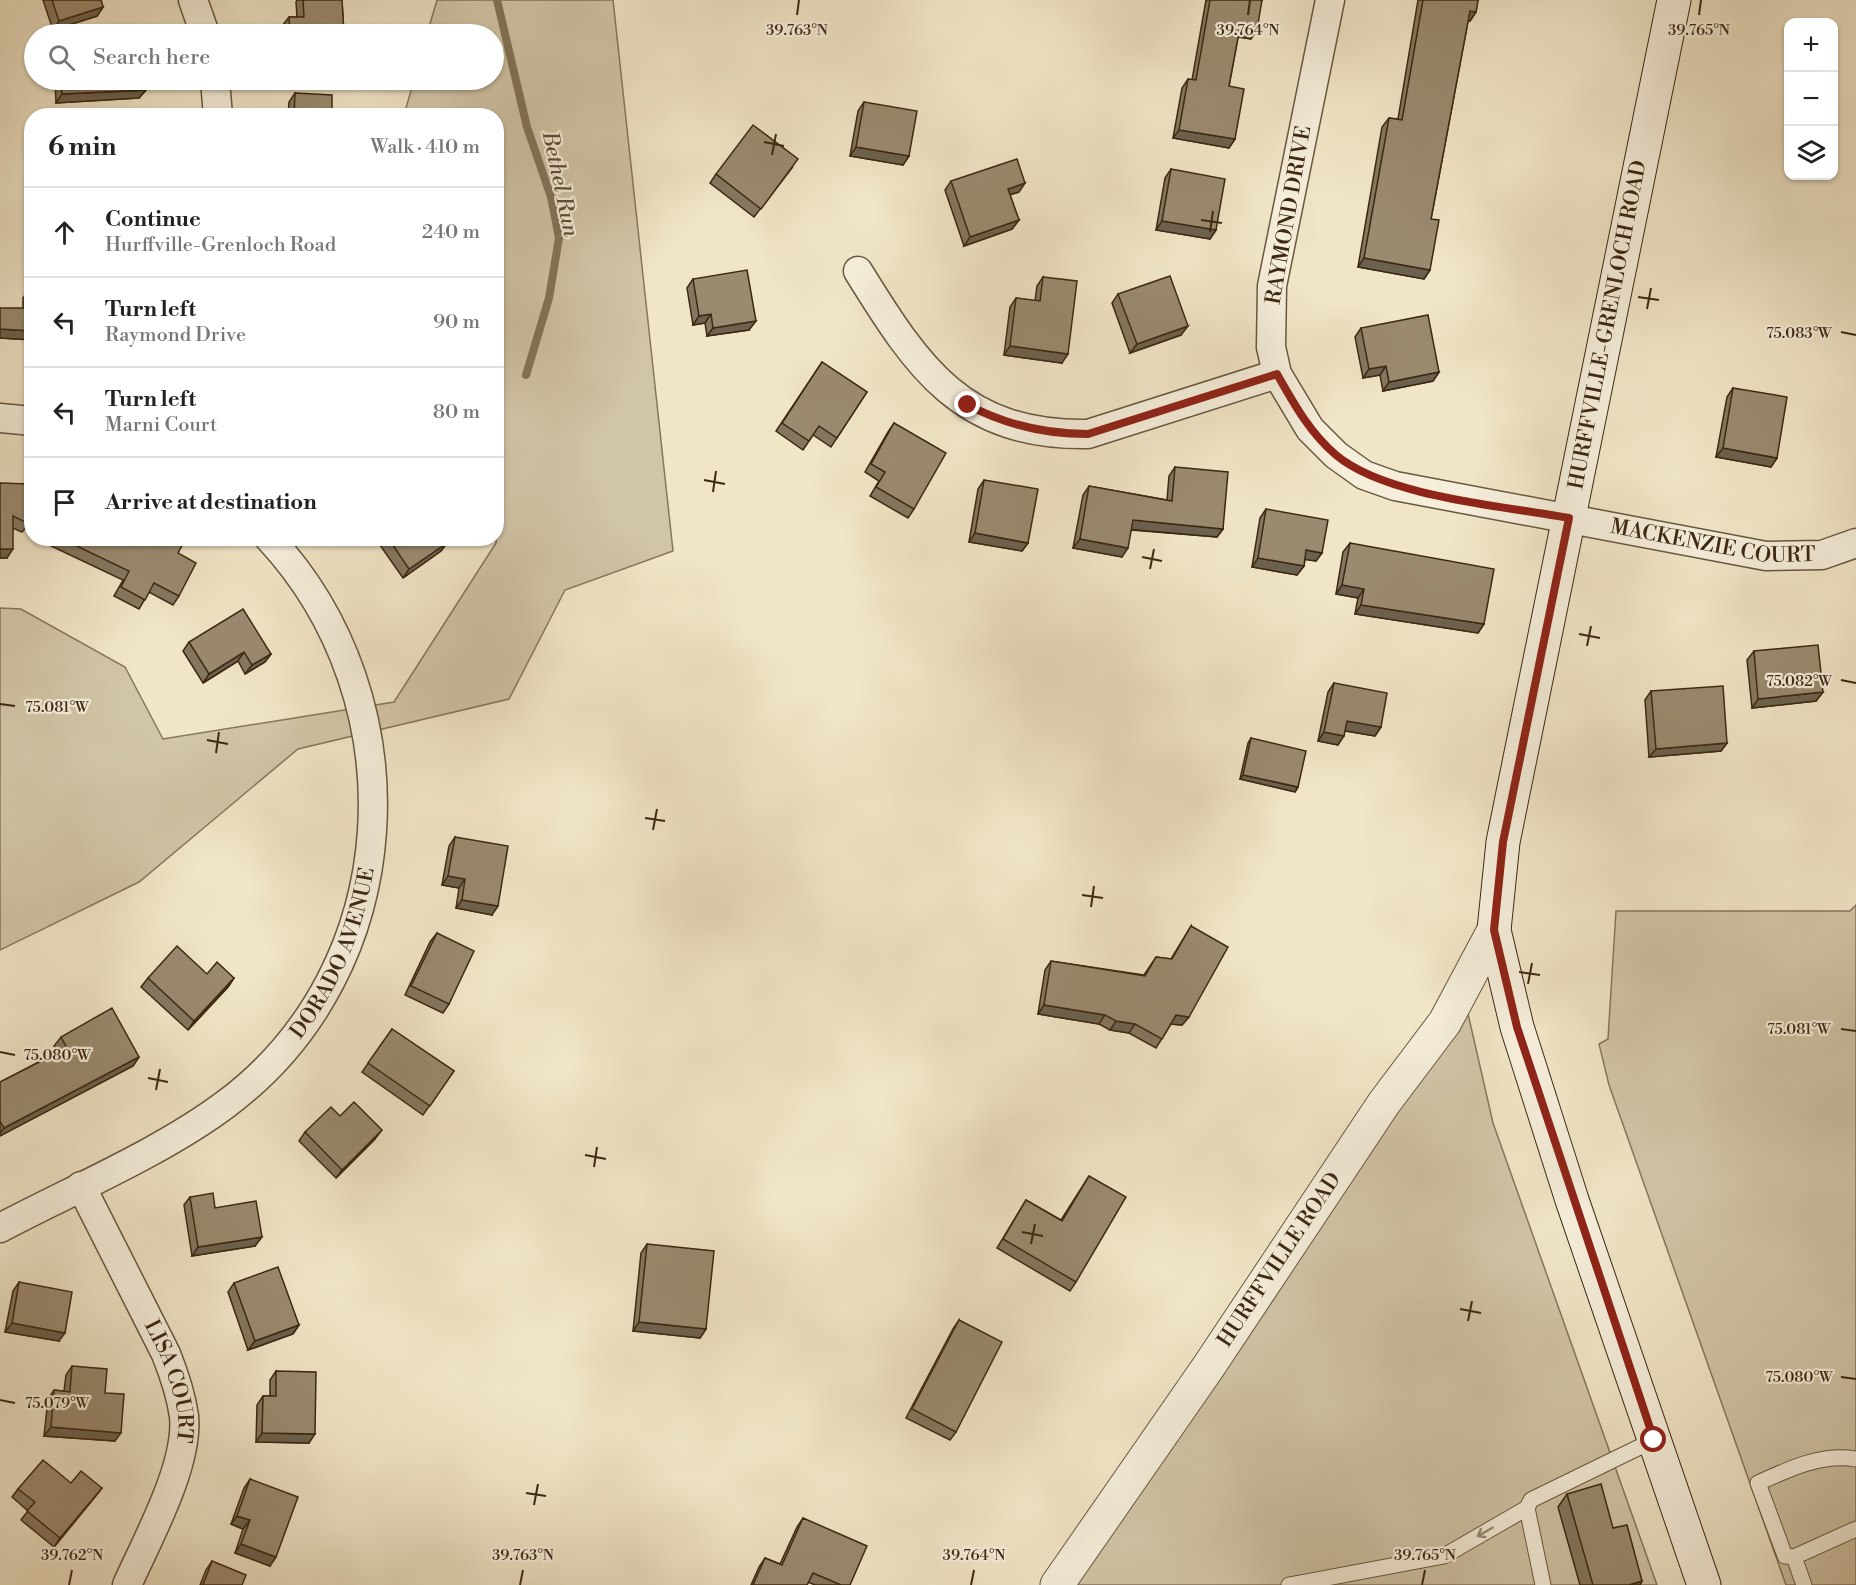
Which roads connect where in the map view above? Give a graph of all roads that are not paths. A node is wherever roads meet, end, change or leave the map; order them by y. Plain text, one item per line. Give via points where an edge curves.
1 (193, 0) edge
2 (1330, 0) edge
3 (1674, 0) edge
4 (201, 24) edge
5 (216, 90) edge
6 (217, 108) edge
7 (858, 271) dead end
8 (1277, 374) junction
9 (0, 418) edge
10 (24, 420) edge
11 (1569, 518) junction
12 (1856, 543) edge
13 (276, 546) edge
14 (1494, 930) junction
15 (81, 1186) junction
16 (0, 1228) edge
17 (1654, 1440) junction
18 (1856, 1459) edge
19 (1527, 1508) junction
20 (1856, 1529) edge
21 (1794, 1557) junction
22 (127, 1585) edge
23 (1057, 1585) edge
24 (1289, 1585) edge
25 (1543, 1585) edge
26 (1704, 1585) edge
27 (1804, 1585) edge

1 - 4 street
2 - 8 street, RAYMOND DRIVE via 1272,286 1271,347
3 - 11 main road, HURFFVILLE-GRENLOCH ROAD
5 - 6 street
7 - 8 street via 892,327 941,387 994,419 1018,426 1088,434
8 - 11 street, RAYMOND DRIVE via 1310,429 1364,475 1430,493
9 - 10 street
11 - 12 street, MACKENZIE COURT via 1766,556 1822,555
11 - 14 main road, HURFFVILLE-GRENLOCH ROAD via 1503,842
13 - 15 street, DORADO AVENUE via 296,569 330,623 352,673 365,719 372,758 373,817 358,912 329,985 303,1026 271,1063 227,1103 199,1122
14 - 17 main road, HURFFVILLE-GRENLOCH ROAD via 1517,1027
14 - 23 main road, HURFFVILLE ROAD via 1445,1022 1384,1104
15 - 16 street, DORADO AVENUE
15 - 22 street, LISA COURT via 166,1354 184,1418 174,1478
17 - 19 lane via 1531,1500
17 - 26 main road, HURFFVILLE-GRENLOCH ROAD
18 - 21 lane via 1804,1463 1758,1483 1785,1556
19 -> 24 lane via 1444,1556
19 - 25 lane
20 - 21 lane
21 - 27 lane

